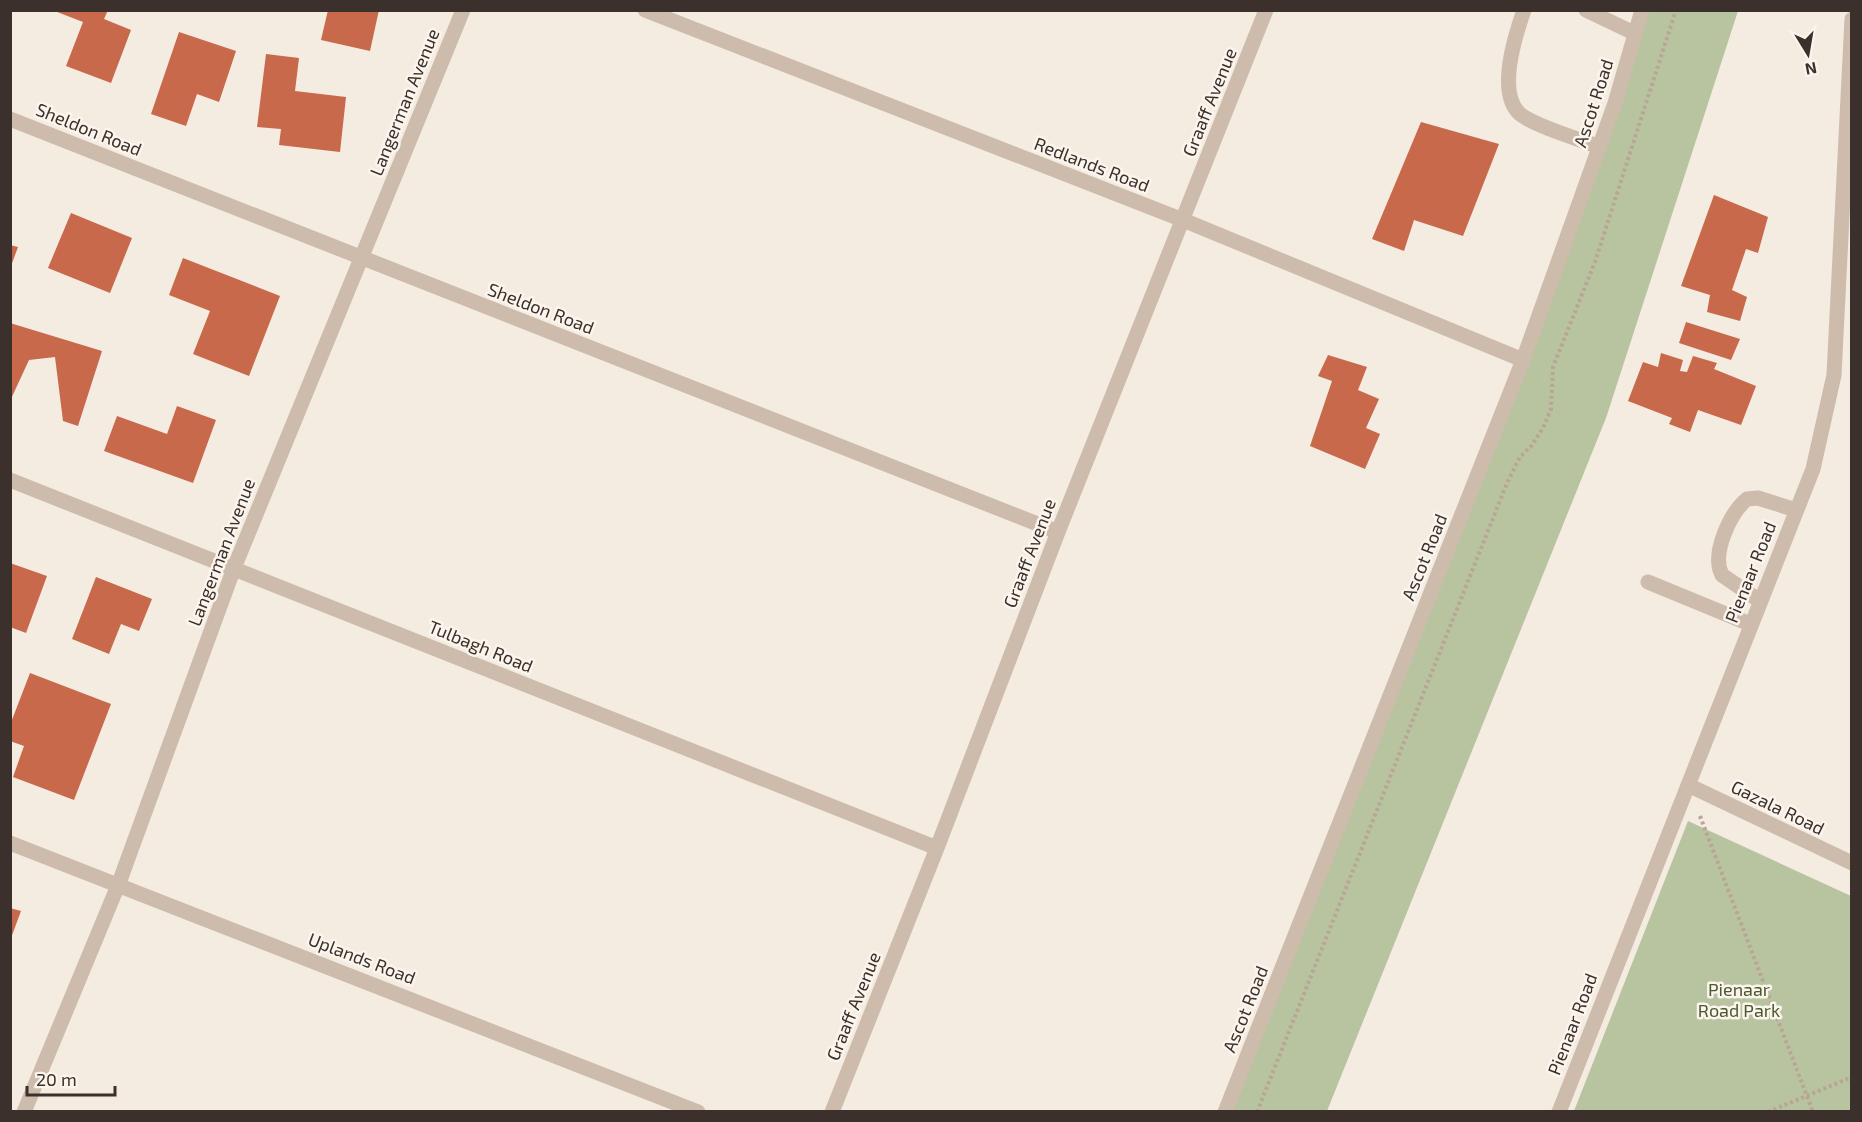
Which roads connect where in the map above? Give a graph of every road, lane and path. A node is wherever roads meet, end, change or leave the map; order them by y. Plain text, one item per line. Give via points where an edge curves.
1 (463, 10) edge
2 (645, 10) edge
3 (1266, 10) edge
4 (1524, 10) edge
5 (1586, 10) edge
6 (1642, 10) edge
7 (1676, 10) edge
8 (1851, 19) edge
9 (1636, 34) junction
10 (10, 119) edge
11 (1600, 147) junction
12 (1184, 220) junction
13 (361, 258) junction
14 (1523, 360) junction
15 (10, 480) edge
16 (1796, 510) junction
17 (1058, 532) junction
18 (234, 568) junction
19 (1648, 582) dead end
20 (1760, 602) junction
21 (1750, 624) junction
22 (1688, 785) junction
23 (10, 843) edge
24 (937, 848) junction
25 (1851, 863) edge
26 (119, 884) junction
27 (1851, 1077) edge
28 (1808, 1095) junction
29 (24, 1112) edge
30 (698, 1112) edge
31 (832, 1112) edge
32 (1225, 1112) edge
33 (1257, 1112) edge
34 (1559, 1112) edge
35 (1768, 1112) edge
36 (1813, 1112) edge

1 - 13 street, Langerman Avenue
2 - 12 street, Redlands Road
3 - 12 street, Graaff Avenue
4 - 11 street via 1509,68 1512,102 1518,113
5 - 9 street
6 - 9 street, Ascot Road
7 - 33 path via 1595,262 1553,367 1551,409 1507,483
8 - 16 street, Pienaar Road via 1834,375 1813,469
9 - 11 street, Ascot Road
10 - 13 street, Sheldon Road
11 - 14 street, Ascot Road
12 - 14 street, Redlands Road
12 - 17 street, Graaff Avenue
13 - 17 street, Sheldon Road
13 - 18 street, Langerman Avenue
14 - 32 street, Ascot Road
15 - 18 street, Tulbagh Road
16 - 20 street, Pienaar Road
16 - 20 street via 1758,498 1747,499 1735,513 1720,550 1718,568 1722,575
17 - 24 street, Graaff Avenue
18 - 24 street, Tulbagh Road
18 - 26 street, Langerman Avenue
19 - 21 street
20 - 21 street, Pienaar Road
21 - 22 street, Pienaar Road
22 - 25 street, Gazala Road
22 - 28 path
22 - 34 street, Pienaar Road
23 - 26 street, Uplands Road
24 - 31 street, Graaff Avenue
26 - 29 street, Langerman Avenue
26 - 30 street, Uplands Road
27 - 28 path
28 - 35 path
28 - 36 path

